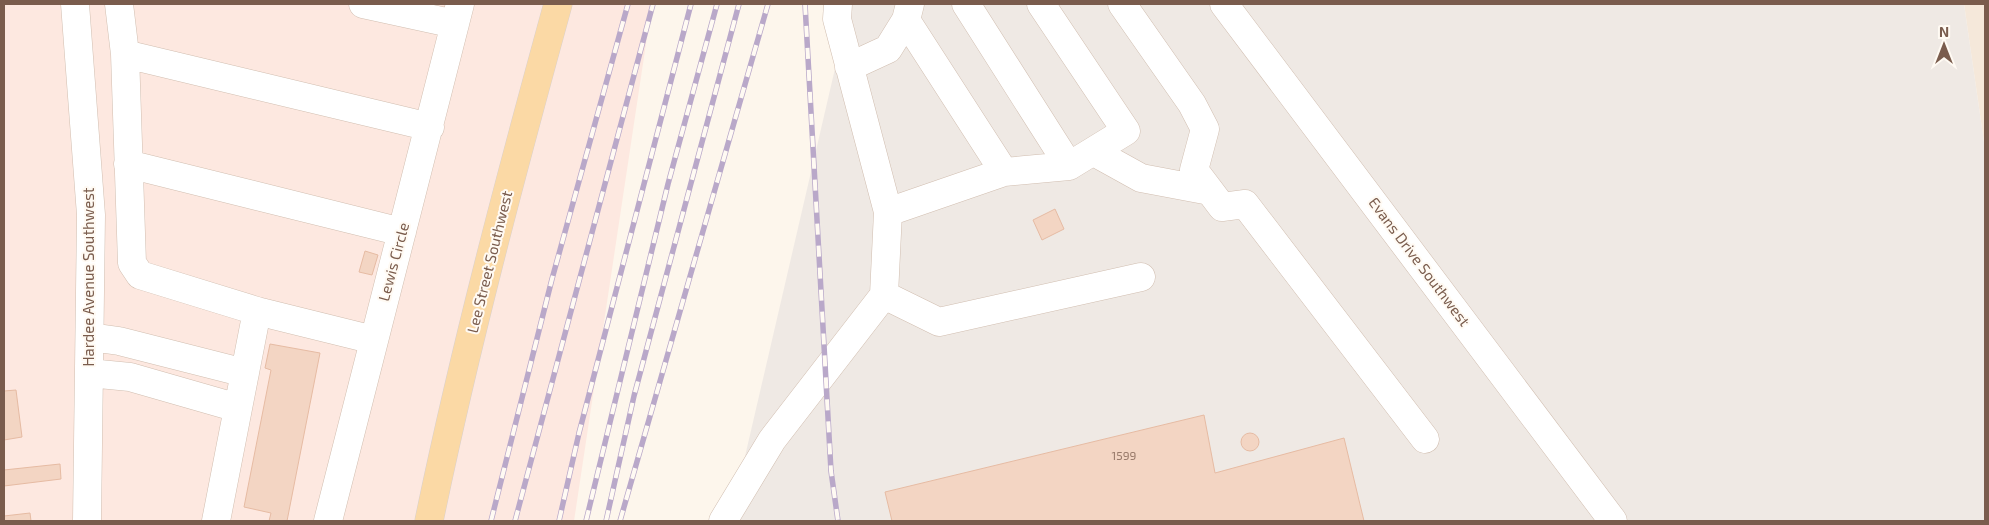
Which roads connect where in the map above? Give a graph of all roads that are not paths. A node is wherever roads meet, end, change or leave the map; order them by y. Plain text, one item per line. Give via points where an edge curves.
1 (75, 4) edge
2 (119, 4) edge
3 (363, 4) edge
4 (558, 4) edge
5 (838, 4) edge
6 (966, 4) edge
7 (1040, 4) edge
8 (1122, 4) edge
9 (1224, 4) edge
10 (908, 12) edge
11 (457, 14) edge
12 (125, 54) junction
13 (849, 67) junction
14 (430, 127) junction
15 (1094, 152) junction
16 (128, 164) junction
17 (1069, 166) junction
18 (1004, 172) junction
19 (1210, 191) junction
20 (888, 212) junction
21 (402, 232) junction
22 (1141, 277) dead end
23 (884, 295) junction
24 (257, 311) junction
25 (90, 337) junction
26 (374, 340) junction
27 (89, 373) junction
28 (245, 373) junction
29 (238, 408) junction
30 (1425, 440) dead end
31 (87, 521) edge
32 (216, 521) edge
33 (328, 521) edge
34 (430, 521) edge
35 (723, 521) edge
36 (1613, 521) edge

1 - 25 street, Hardee Avenue Southwest via 91,215
2 - 12 street
3 - 11 street
4 - 34 main road, Lee Street Southwest via 507,191 450,422
5 - 13 street via 837,19
6 - 17 street
7 - 15 street via 1126,130
8 - 19 street via 1192,104 1205,129 1194,170
9 - 36 street, Evans Drive Southwest
10 - 13 street via 888,49
10 - 18 street
11 - 14 street, Lewis Circle
12 - 14 street
12 - 16 street
13 - 20 street
14 - 21 street, Lewis Circle
15 - 17 street
15 - 19 street via 1141,178
16 - 21 street
16 - 24 street via 132,263 140,275
17 - 18 street
18 - 20 street
19 - 30 street via 1222,207 1245,204
20 - 23 street
21 - 26 street, Lewis Circle
22 - 23 street via 938,322
23 - 35 street via 772,440
24 - 26 street
24 - 28 street
25 - 27 street, Hardee Avenue Southwest
25 - 28 street via 119,341
26 - 33 street, Lewis Circle
27 - 29 street via 130,377
27 - 31 street, Hardee Avenue Southwest
28 - 29 street
29 - 32 street

